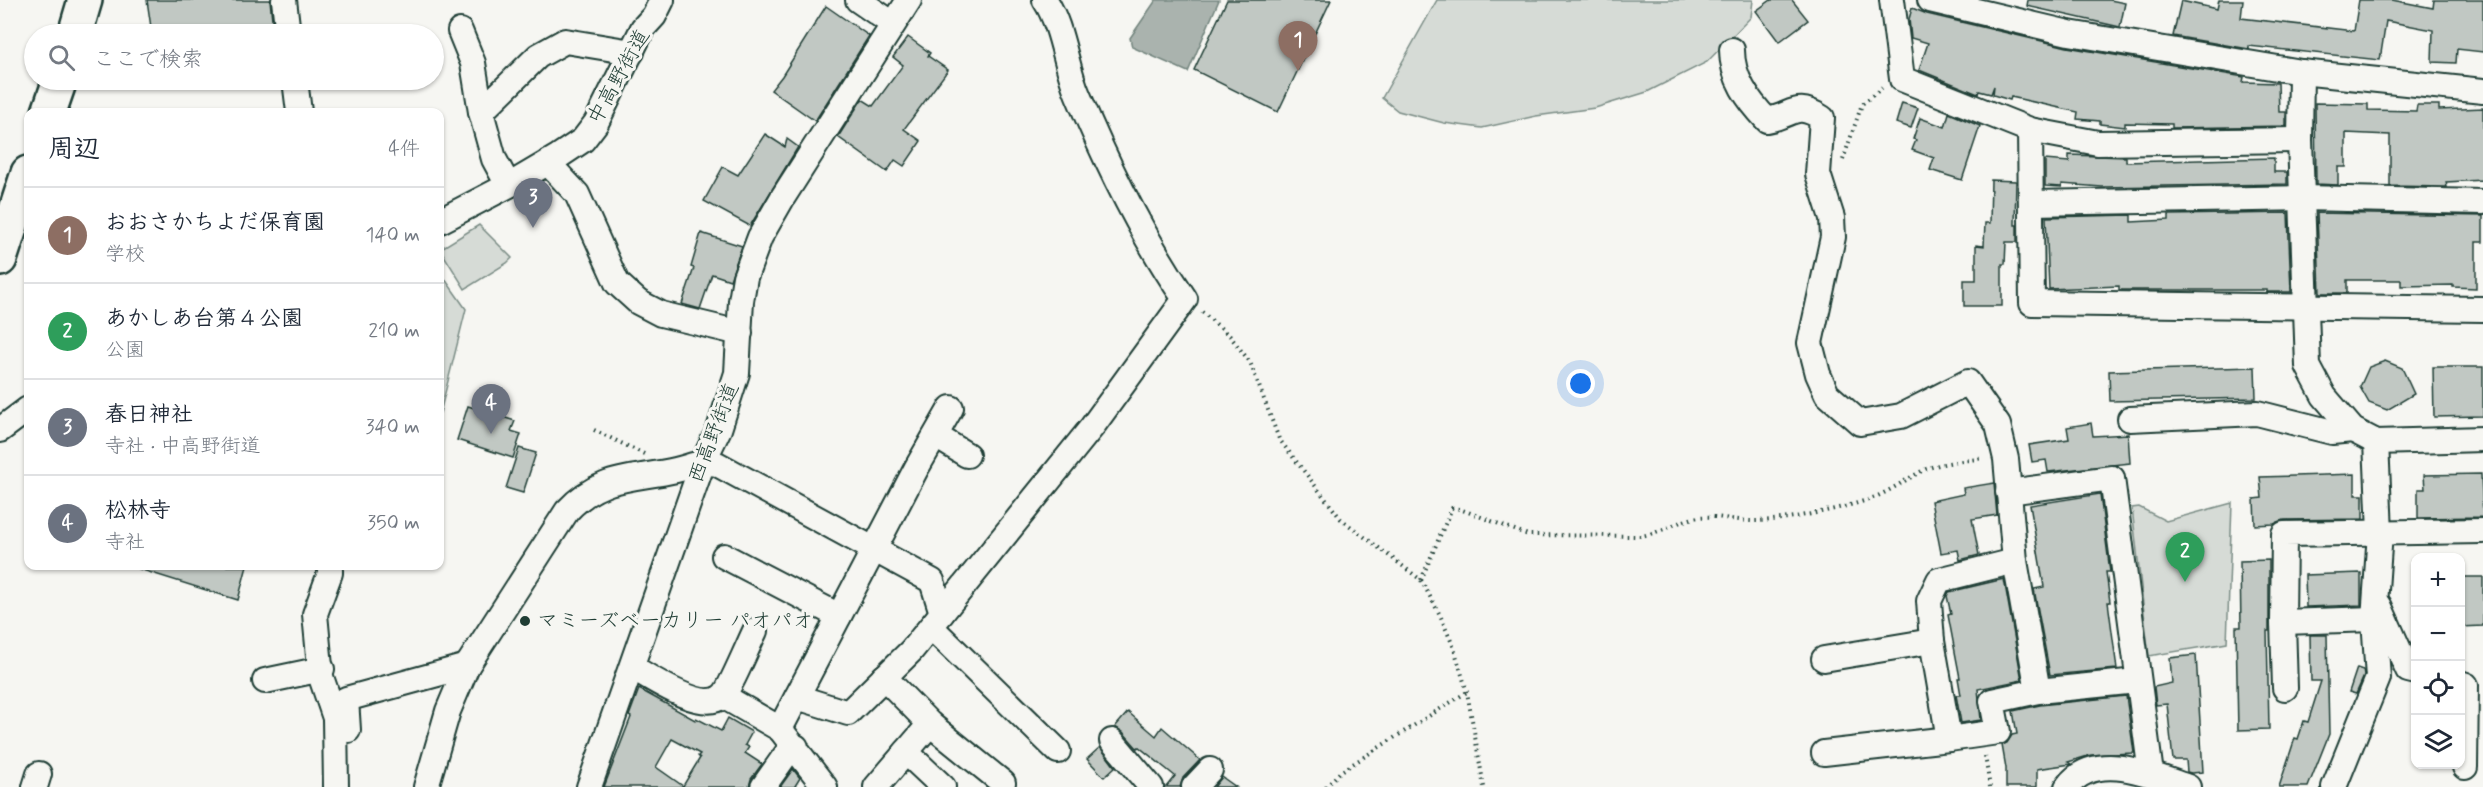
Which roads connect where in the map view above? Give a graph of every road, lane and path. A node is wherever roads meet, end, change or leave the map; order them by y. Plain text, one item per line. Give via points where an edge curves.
1 (85, 0) edge
2 (284, 0) edge
3 (662, 0) edge
4 (858, 0) edge
5 (909, 0) edge
6 (1045, 0) edge
7 (1892, 0) edge
8 (1930, 0) edge
9 (78, 24) edge
10 (287, 24) edge
11 (893, 24) junction
12 (460, 32) dead end
13 (1732, 50) dead end
14 (632, 52) junction
15 (2301, 72) junction
16 (1902, 79) junction
17 (57, 90) edge
18 (296, 90) edge
19 (2483, 91) edge
20 (50, 108) edge
21 (298, 108) edge
22 (481, 112) junction
23 (2030, 130) junction
24 (2300, 140) junction
25 (548, 163) junction
26 (24, 185) edge
27 (508, 185) junction
28 (2302, 198) junction
29 (1826, 200) junction
30 (2483, 202) edge
31 (2031, 203) junction
32 (444, 219) edge
33 (0, 259) edge
34 (1185, 299) junction
35 (2304, 306) junction
36 (2483, 309) edge
37 (740, 333) junction
38 (951, 408) dead end
39 (24, 412) edge
40 (2130, 418) dead end
41 (0, 430) edge
42 (594, 430) dead end
43 (2354, 430) junction
44 (936, 436) junction
45 (2483, 439) edge
46 (2376, 442) junction
47 (967, 455) dead end
48 (2006, 456) junction
49 (703, 462) junction
50 (677, 470) junction
51 (2008, 492) junction
52 (2483, 531) edge
53 (2380, 532) junction
54 (875, 549) junction
55 (724, 556) dead end
56 (2015, 561) junction
57 (330, 570) edge
58 (1421, 580) junction
59 (2376, 610) junction
60 (840, 616) junction
61 (937, 620) junction
62 (2283, 622) junction
63 (755, 631) dead end
64 (1932, 641) junction
65 (1824, 659) dead end
66 (467, 666) junction
67 (632, 667) junction
68 (322, 669) junction
69 (2411, 671) edge
70 (884, 677) junction
71 (265, 681) dead end
72 (2138, 681) junction
73 (2465, 685) edge
74 (2285, 688) dead end
75 (2038, 691) junction
76 (1467, 692) junction
77 (723, 696) junction
78 (796, 697) junction
79 (930, 724) junction
80 (780, 729) junction
81 (1982, 734) junction
82 (1950, 739) junction
83 (1112, 741) dead end
84 (796, 747) junction
85 (1058, 751) dead end
86 (906, 752) junction
87 (1824, 753) dead end
88 (2465, 767) dead end
89 (2151, 774) junction
90 (1004, 783) dead end
91 (336, 787) edge
92 (351, 787) edge
93 (426, 787) edge
94 (588, 787) edge
95 (763, 787) edge
96 (825, 787) edge
97 (876, 787) edge
98 (943, 787) edge
99 (1151, 787) edge
100 (1326, 787) edge
101 (1484, 787) edge
102 (1990, 787) edge
103 (2067, 787) edge
104 (2188, 787) edge
105 (2334, 787) edge

1 - 9 highway
2 - 10 street
3 - 14 street, 中高野街道
4 - 11 street
5 - 11 street, 西高野街道
6 - 34 street via 1101,148
7 - 16 street
8 - 15 street via 2069,33
11 - 37 street, 西高野街道 via 760,237 745,277
12 - 22 street via 472,63
13 - 29 street via 1732,66 1740,84 1767,120 1795,109 1809,110 1822,118 1818,174
14 - 22 street via 565,41 538,56
14 - 25 street, 中高野街道 via 596,123 583,140
15 - 19 street
15 - 24 street
16 - 23 street
16 - 29 path via 1889,83 1862,104 1832,193
17 - 20 highway
18 - 21 street
22 - 27 street via 494,159
23 - 24 street via 2098,143
23 - 31 street
24 - 28 street
25 - 27 street, 中高野街道
25 - 37 street via 577,194 617,283 638,302 661,314
26 - 33 highway
27 - 32 street, 中高野街道
28 - 30 street
28 - 31 street
28 - 35 street
29 - 48 street via 1833,237 1810,343 1827,394 1860,423 1901,416 1968,382 1998,425
31 - 35 street via 2032,303
34 - 58 path via 1230,336 1250,362 1279,439 1341,519
34 - 61 street via 1092,427
35 - 36 street
35 - 43 street via 2308,366 2324,396
37 - 49 street, 西高野街道 via 737,373 719,429
38 - 44 street
39 - 41 street
40 - 43 street via 2257,413 2332,432
42 - 50 path
43 - 46 street
44 - 47 street
44 - 54 street
45 - 46 street
46 - 53 street
48 - 51 street
48 - 58 path via 1950,462 1926,469 1870,499 1844,506 1755,521 1697,517 1639,536 1528,535 1452,508
49 - 50 street
49 - 54 street via 733,472
49 - 67 street, 西高野街道
50 - 66 street via 610,481 579,498
51 - 56 street
51 - 72 street via 2112,478
52 - 53 street
53 - 59 street
53 - 62 street via 2284,534
54 - 60 street
54 - 61 street via 932,581
55 - 60 street
56 - 64 street via 1940,580 1929,601
56 - 75 street
57 - 68 street via 315,614
58 - 76 path via 1454,648
59 - 62 street
59 - 69 street
59 - 105 street via 2378,678
60 - 78 street
61 - 70 street
61 - 85 street
62 - 74 street
63 - 77 street
64 - 65 street
64 - 82 street
66 - 92 street via 346,699
66 - 93 street via 448,711
67 - 77 street via 687,697 712,702
67 - 94 street, 西高野街道
68 - 71 street
68 - 91 street via 321,677 335,718
70 - 78 street via 848,713
70 - 79 street
72 - 75 street
72 - 89 street
73 - 88 street
75 - 81 street via 1992,701 1998,732
76 - 100 path via 1340,772
76 - 101 path
77 - 80 street
78 - 80 street
79 - 86 street
79 - 90 street
80 - 84 street
81 - 82 street
81 - 102 path
82 - 87 street
83 - 99 street
84 - 95 street
84 - 96 street
86 - 97 street
86 - 98 street
89 - 103 street via 2099,766 2073,779
89 - 104 street

